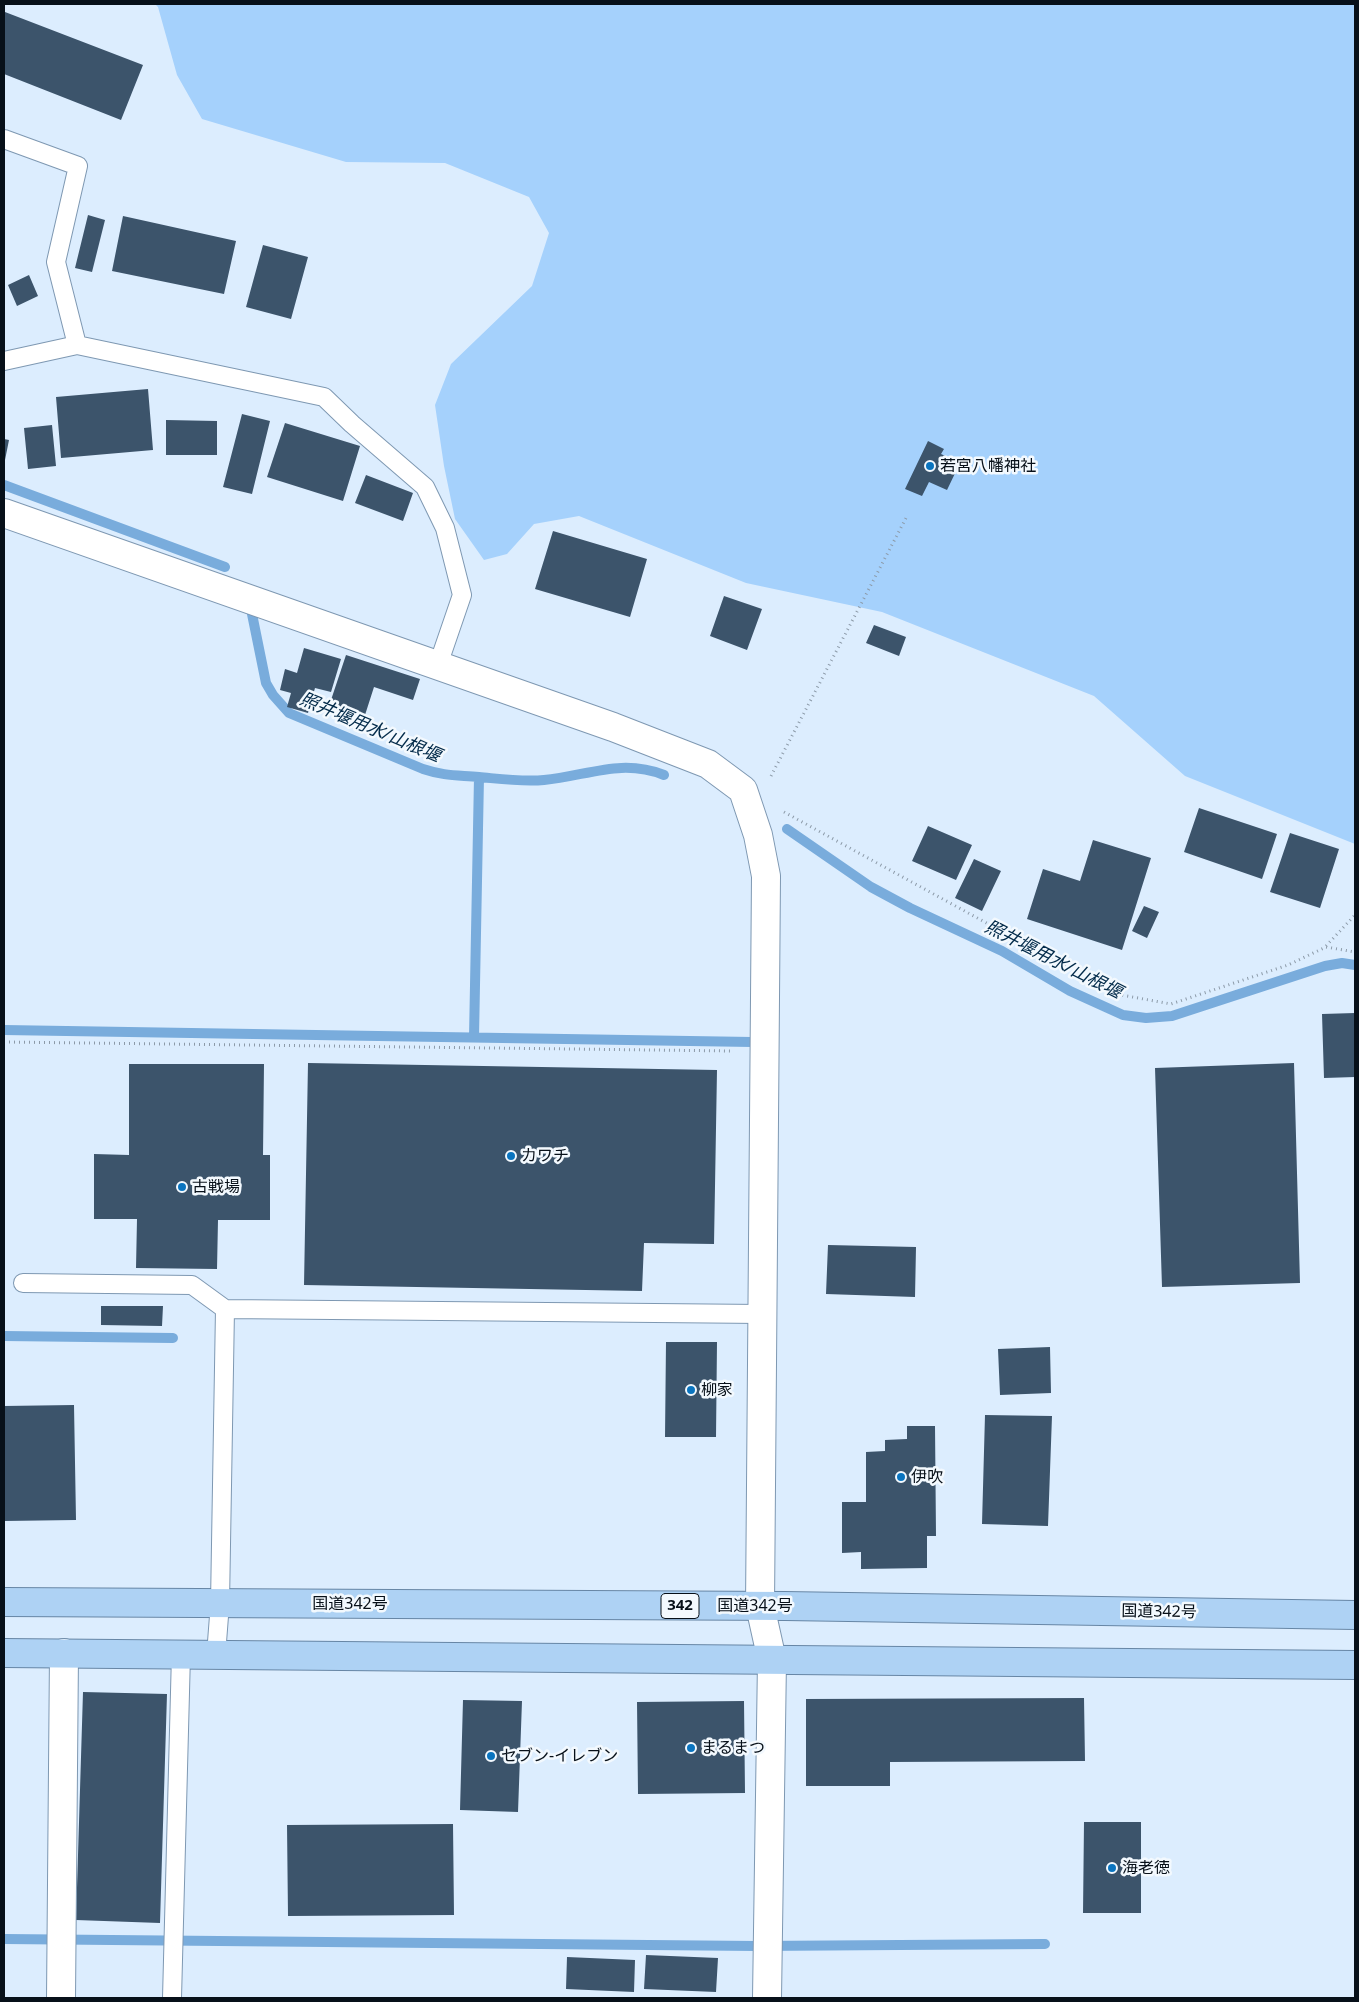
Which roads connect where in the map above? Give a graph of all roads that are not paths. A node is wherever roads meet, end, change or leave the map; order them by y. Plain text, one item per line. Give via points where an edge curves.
1 (4, 139) edge
2 (77, 345) junction
3 (4, 361) edge
4 (4, 513) edge
5 (438, 665) junction
6 (24, 1282) dead end
7 (225, 1309) junction
8 (762, 1314) junction
9 (4, 1602) edge
10 (220, 1603) junction
11 (760, 1606) junction
12 (1355, 1615) edge
13 (4, 1653) edge
14 (64, 1653) junction
15 (180, 1654) junction
16 (216, 1655) junction
17 (772, 1660) junction
18 (1355, 1665) edge
19 (61, 1998) edge
20 (172, 1998) edge
21 (767, 1998) edge

1 - 2 lane via 78,166 56,262
2 - 3 lane
2 - 5 lane via 324,396 425,486 445,528 462,595
4 - 5 street
5 - 8 street via 708,764 751,794 766,876
6 - 7 lane via 192,1285
7 - 8 lane
7 - 10 lane
8 - 11 street
9 - 10 highway, 国道342号 / 342
10 - 11 highway, 国道342号 / 342
10 - 16 lane
11 - 12 highway, 国道342号 / 342
11 - 17 street
13 - 14 highway
14 - 15 highway
14 - 19 street
15 - 16 highway
15 - 20 lane
16 - 17 highway
17 - 18 highway
17 - 21 street

